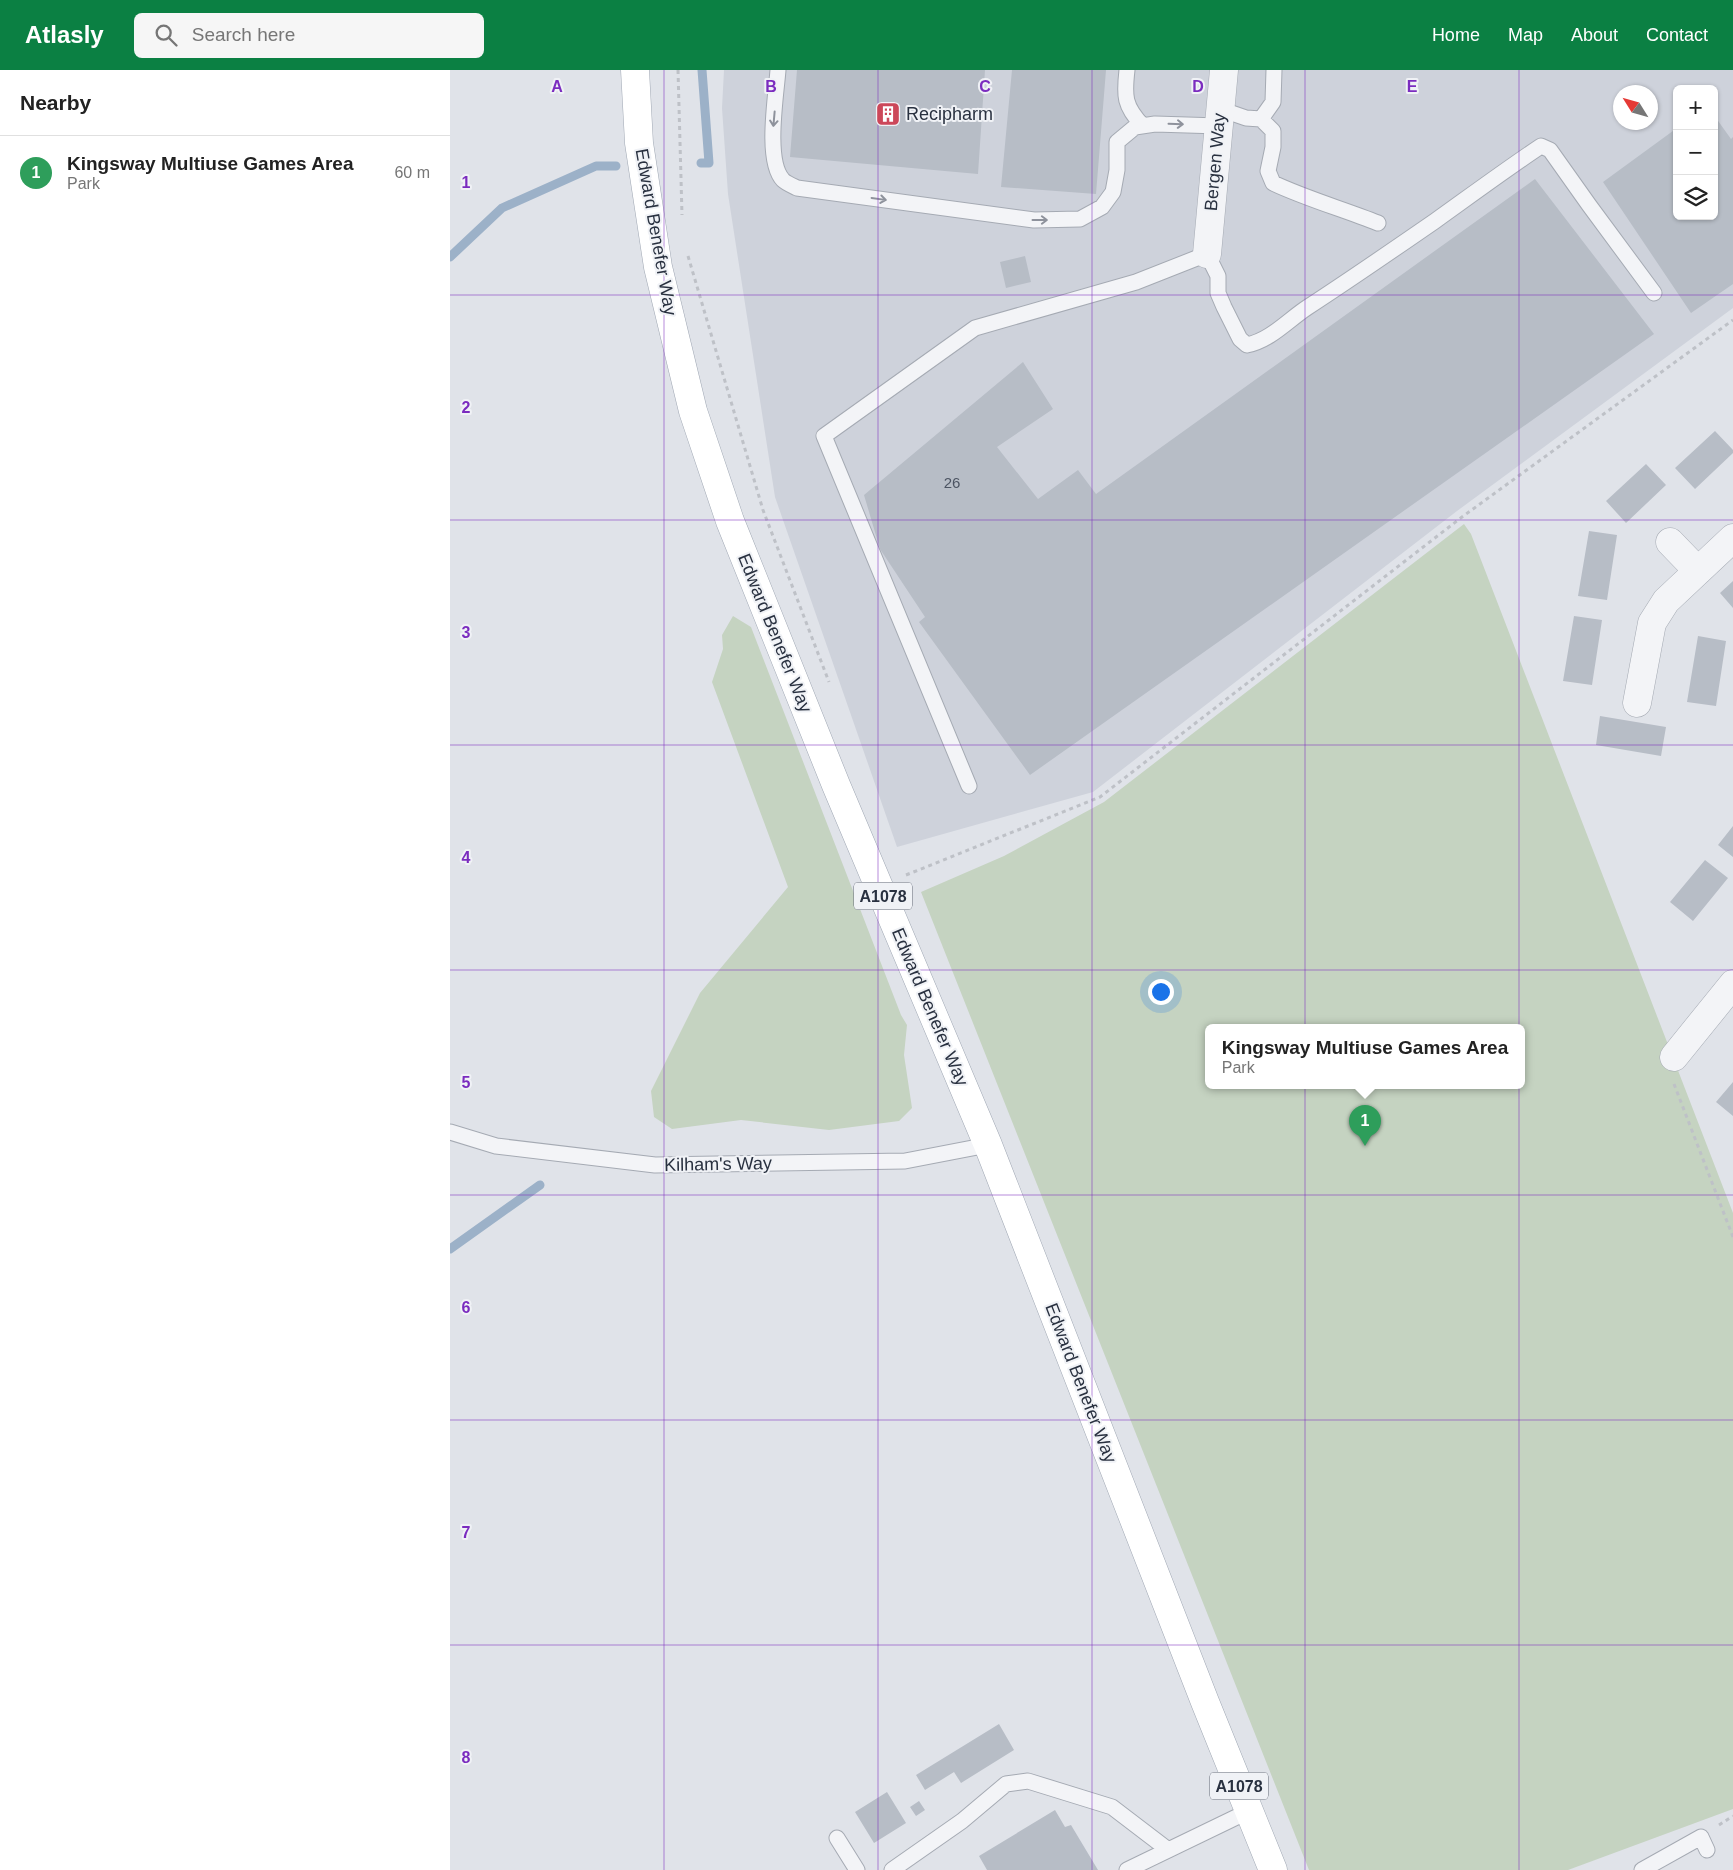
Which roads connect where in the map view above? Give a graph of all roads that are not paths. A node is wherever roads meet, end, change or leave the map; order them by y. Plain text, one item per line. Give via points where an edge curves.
1 (635, 70) edge
2 (778, 70) edge
3 (1127, 70) edge
4 (1224, 70) edge
5 (1274, 70) edge
6 (1219, 118) junction
7 (1261, 120) junction
8 (1143, 126) junction
9 (1378, 222) dead end
10 (1207, 254) junction
11 (1654, 292) dead end
12 (1733, 538) edge
13 (1670, 542) dead end
14 (1698, 572) junction
15 (1637, 703) dead end
16 (969, 786) dead end
17 (1733, 984) edge
18 (1674, 1057) road end
19 (450, 1132) edge
20 (988, 1145) junction
21 (1249, 1811) junction
22 (837, 1838) dead end
23 (1167, 1849) junction
24 (1707, 1850) dead end
25 (857, 1870) edge
26 (892, 1870) edge
27 (1127, 1870) edge
28 (1273, 1870) edge
29 (1642, 1870) edge

1 - 20 main road, Edward Benefer Way / A1078 via 640,143 658,267 699,430 730,521 836,785
2 -> 8 lane via 774,162 783,180 796,188 1034,220 1080,219 1102,207 1113,192 1117,142 1135,127
3 - 8 lane via 1124,91 1128,106 1130,113
4 - 6 street, Bergen Way
5 - 7 lane via 1273,102
6 - 7 lane
8 -> 6 lane
6 - 10 street, Bergen Way
7 - 9 lane via 1273,131 1268,172 1273,183 1299,196
10 - 11 lane via 1218,276 1218,293 1240,340 1247,345 1256,343 1541,146 1550,150
10 - 16 lane via 1136,282 975,328 824,436
12 - 14 street
13 - 14 street
14 - 15 street via 1666,601 1652,623
17 - 18 street
19 - 20 lane, Kilham's Way via 496,1146 655,1165 905,1161
20 - 21 main road, Edward Benefer Way / A1078
21 - 23 lane
21 - 28 main road, Edward Benefer Way / A1078
22 - 25 lane
23 - 26 lane via 1112,1807 1028,1781 1006,1784 962,1821
23 - 27 lane
24 - 29 lane via 1701,1837

